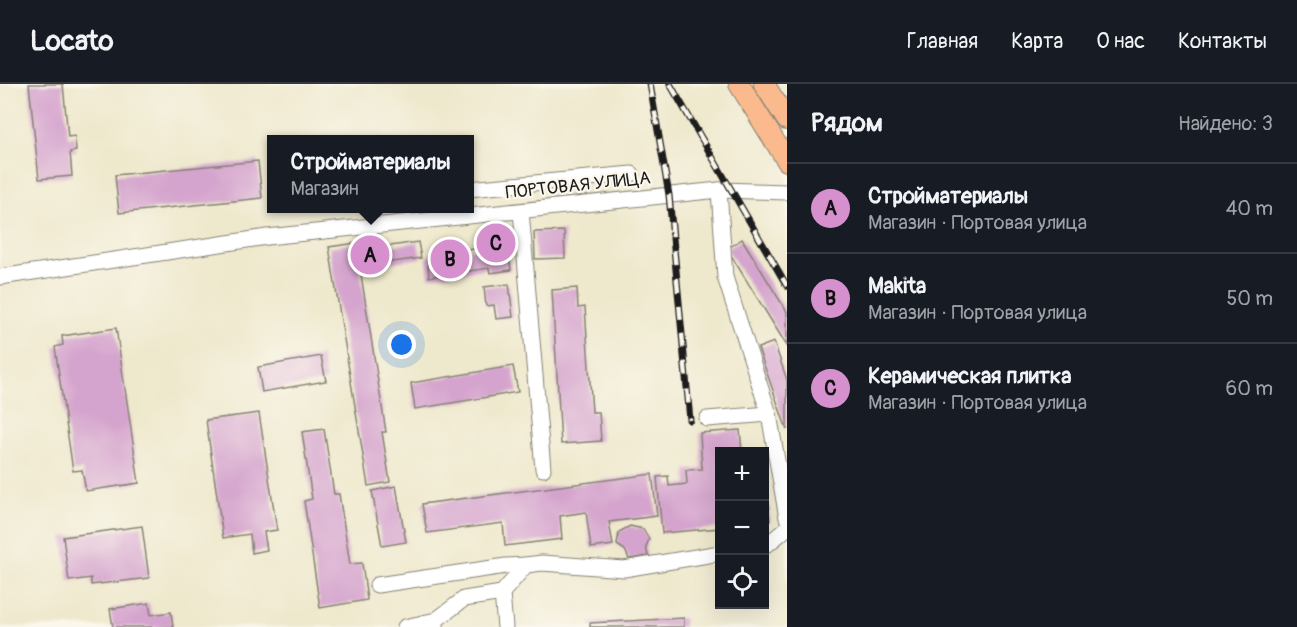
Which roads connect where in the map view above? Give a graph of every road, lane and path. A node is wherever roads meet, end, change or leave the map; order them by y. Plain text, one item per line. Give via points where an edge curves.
1 (739, 84) edge
2 (765, 84) edge
3 (787, 120) edge
4 (787, 161) edge
5 (633, 174) dead end
6 (553, 181) junction
7 (474, 189) edge
8 (719, 190) junction
9 (787, 192) edge
10 (555, 207) junction
11 (521, 211) junction
12 (0, 277) edge
13 (769, 414) junction
14 (707, 419) dead end
15 (543, 469) dead end
16 (787, 518) edge
17 (787, 528) edge
18 (769, 543) edge
19 (715, 554) edge
20 (526, 565) junction
21 (377, 585) dead end
22 (502, 593) junction
23 (436, 624) edge
24 (405, 627) edge
25 (505, 627) edge

1 - 4 main road
2 - 3 main road
5 - 6 street
6 - 7 street
6 - 10 street
8 - 9 street, ПОРТОВАЯ УЛИЦА
8 - 10 street, ПОРТОВАЯ УЛИЦА
8 - 13 street via 725,277
10 - 11 street, ПОРТОВАЯ УЛИЦА
11 - 12 street, ПОРТОВАЯ УЛИЦА via 267,237
11 - 15 street
13 - 14 street
13 - 16 street
17 - 18 street
19 - 20 street via 624,569
20 - 21 street
20 - 22 street
22 - 23 street via 464,599
22 - 25 street
23 - 24 street

